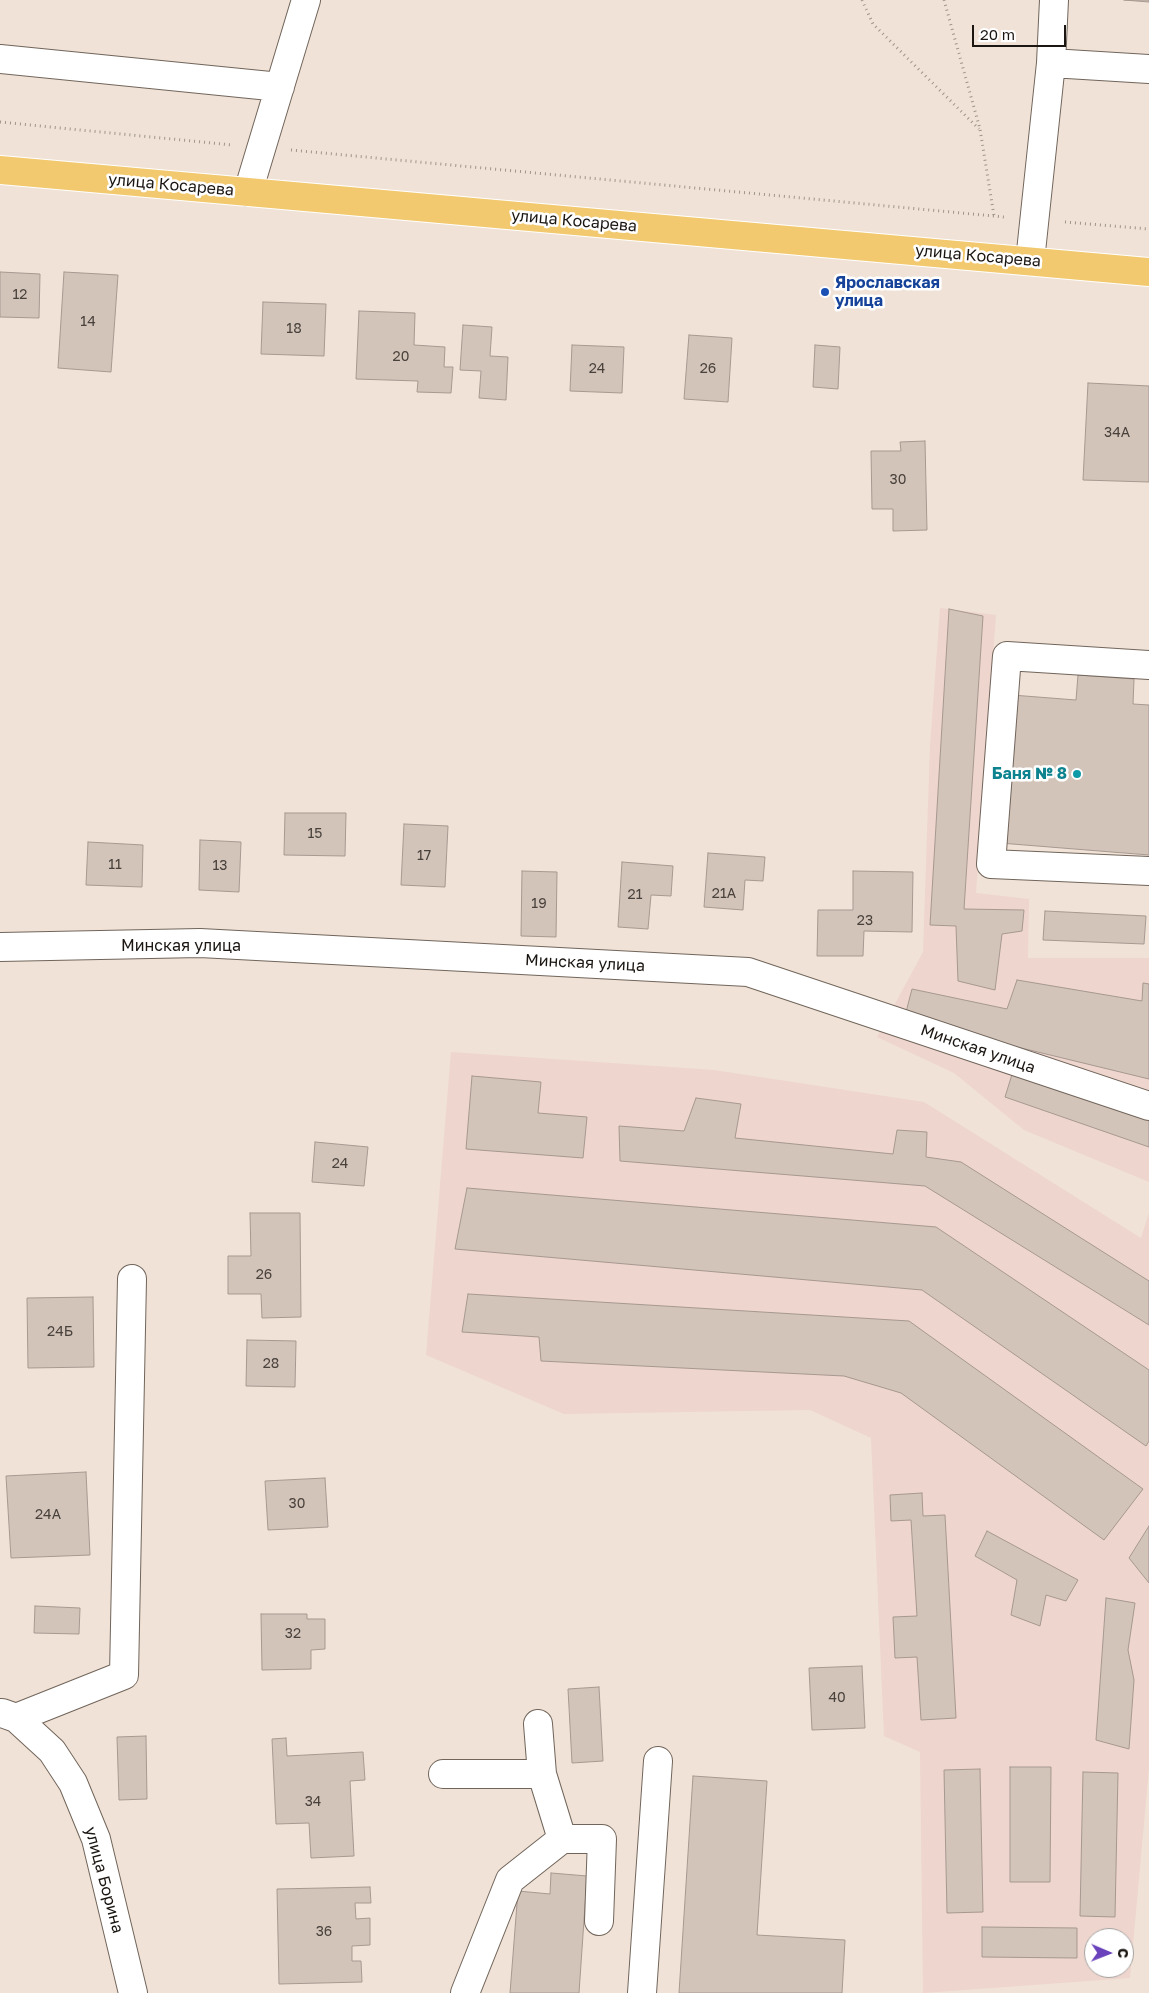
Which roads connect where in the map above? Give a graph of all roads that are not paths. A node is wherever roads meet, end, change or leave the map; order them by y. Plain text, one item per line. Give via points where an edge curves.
1 (306, 0) edge
2 (1054, 0) edge
3 (0, 59) edge
4 (1051, 63) junction
5 (1149, 69) edge
6 (280, 87) junction
7 (0, 170) edge
8 (248, 192) junction
9 (1030, 261) junction
10 (1149, 272) edge
11 (1149, 665) edge
12 (1149, 871) edge
13 (0, 947) edge
14 (1149, 1106) edge
15 (132, 1279) dead end
16 (8, 1715) edge
17 (538, 1724) dead end
18 (658, 1761) dead end
19 (443, 1774) dead end
20 (542, 1774) junction
21 (562, 1839) junction
22 (599, 1921) dead end
23 (133, 1993) edge
24 (465, 1993) edge
25 (642, 1993) edge

1 - 6 street
2 - 4 street
3 - 6 street
4 - 5 street
4 - 9 street
6 - 8 street
7 - 8 main road, улица Косарева
8 - 9 main road, улица Косарева
9 - 10 main road, улица Косарева
11 - 12 street via 1007,656 991,864
13 - 14 street, Минская улица via 200,944 748,972
15 - 16 street via 124,1675
16 - 23 street, улица Борина via 52,1751 73,1783 96,1840
17 - 20 street
18 - 25 street
19 - 20 street
20 - 21 street
21 - 22 street via 602,1838
21 - 24 street via 510,1880

